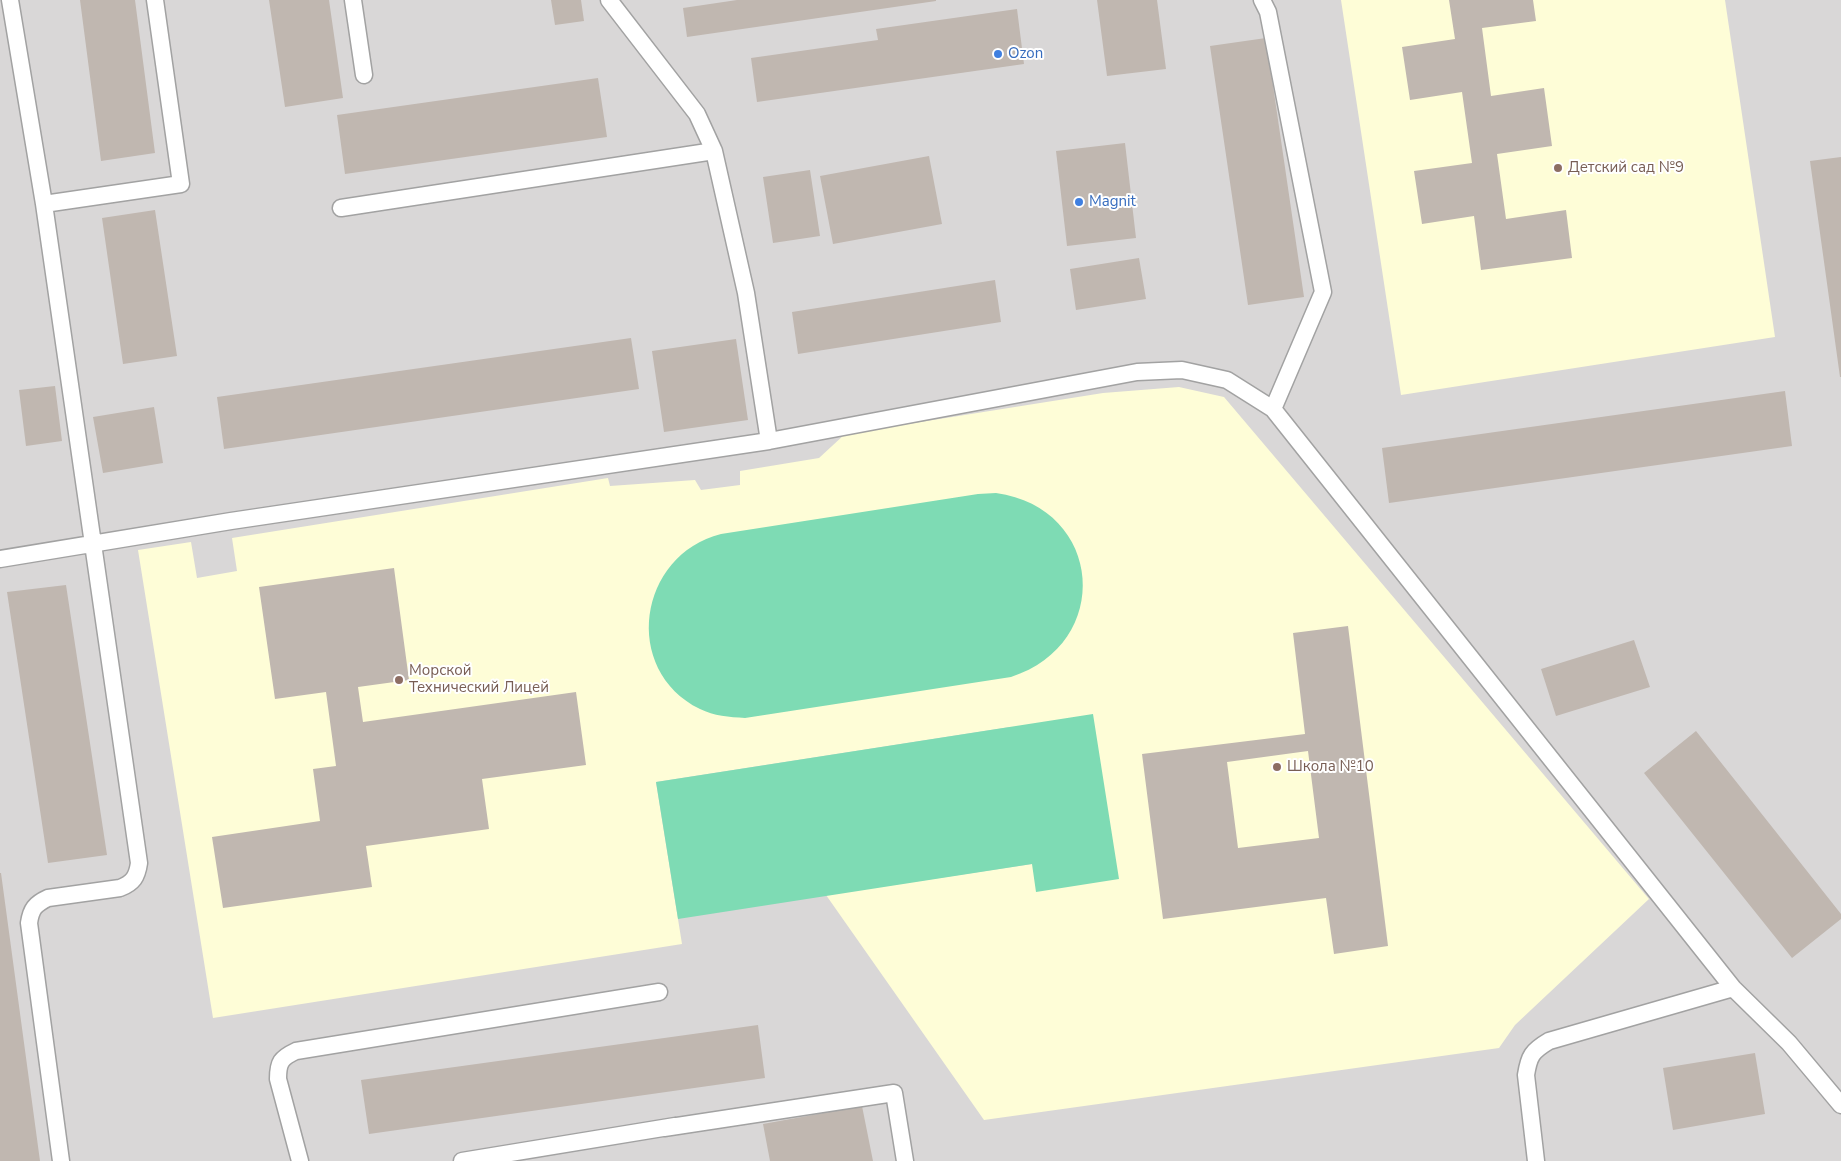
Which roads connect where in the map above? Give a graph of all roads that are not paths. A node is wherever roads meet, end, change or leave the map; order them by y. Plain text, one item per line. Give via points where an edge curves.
1 (10, 0) edge
2 (155, 0) edge
3 (353, 0) edge
4 (609, 0) edge
5 (1262, 0) edge
6 (364, 75) dead end
7 (714, 152) junction
8 (44, 204) junction
9 (341, 208) dead end
10 (1273, 409) junction
11 (769, 441) junction
12 (93, 543) junction
13 (0, 558) edge
14 (1733, 988) junction
15 (659, 992) dead end
16 (1841, 1105) edge
17 (695, 1123) dead end
18 (664, 1128) junction
19 (61, 1161) edge
20 (300, 1161) edge
21 (462, 1161) edge
22 (905, 1161) edge
23 (1536, 1161) edge

1 - 8 lane
2 - 8 lane via 181,184
3 - 6 lane
4 - 7 lane via 697,114
5 - 10 lane via 1268,12 1323,292
7 - 9 lane
7 - 11 lane via 746,292
8 - 12 lane
10 - 11 lane via 1227,380 1182,370 1137,372
10 - 14 lane
11 - 12 lane
12 - 13 lane
12 - 19 lane via 138,863 137,874 130,884 48,898 37,903 30,912
14 - 16 lane via 1789,1043
14 - 23 lane via 1548,1041 1536,1048 1528,1060 1526,1075
15 - 20 lane via 296,1051 285,1056 278,1066 278,1079
17 - 18 lane
18 - 21 lane
18 - 22 lane via 894,1093

